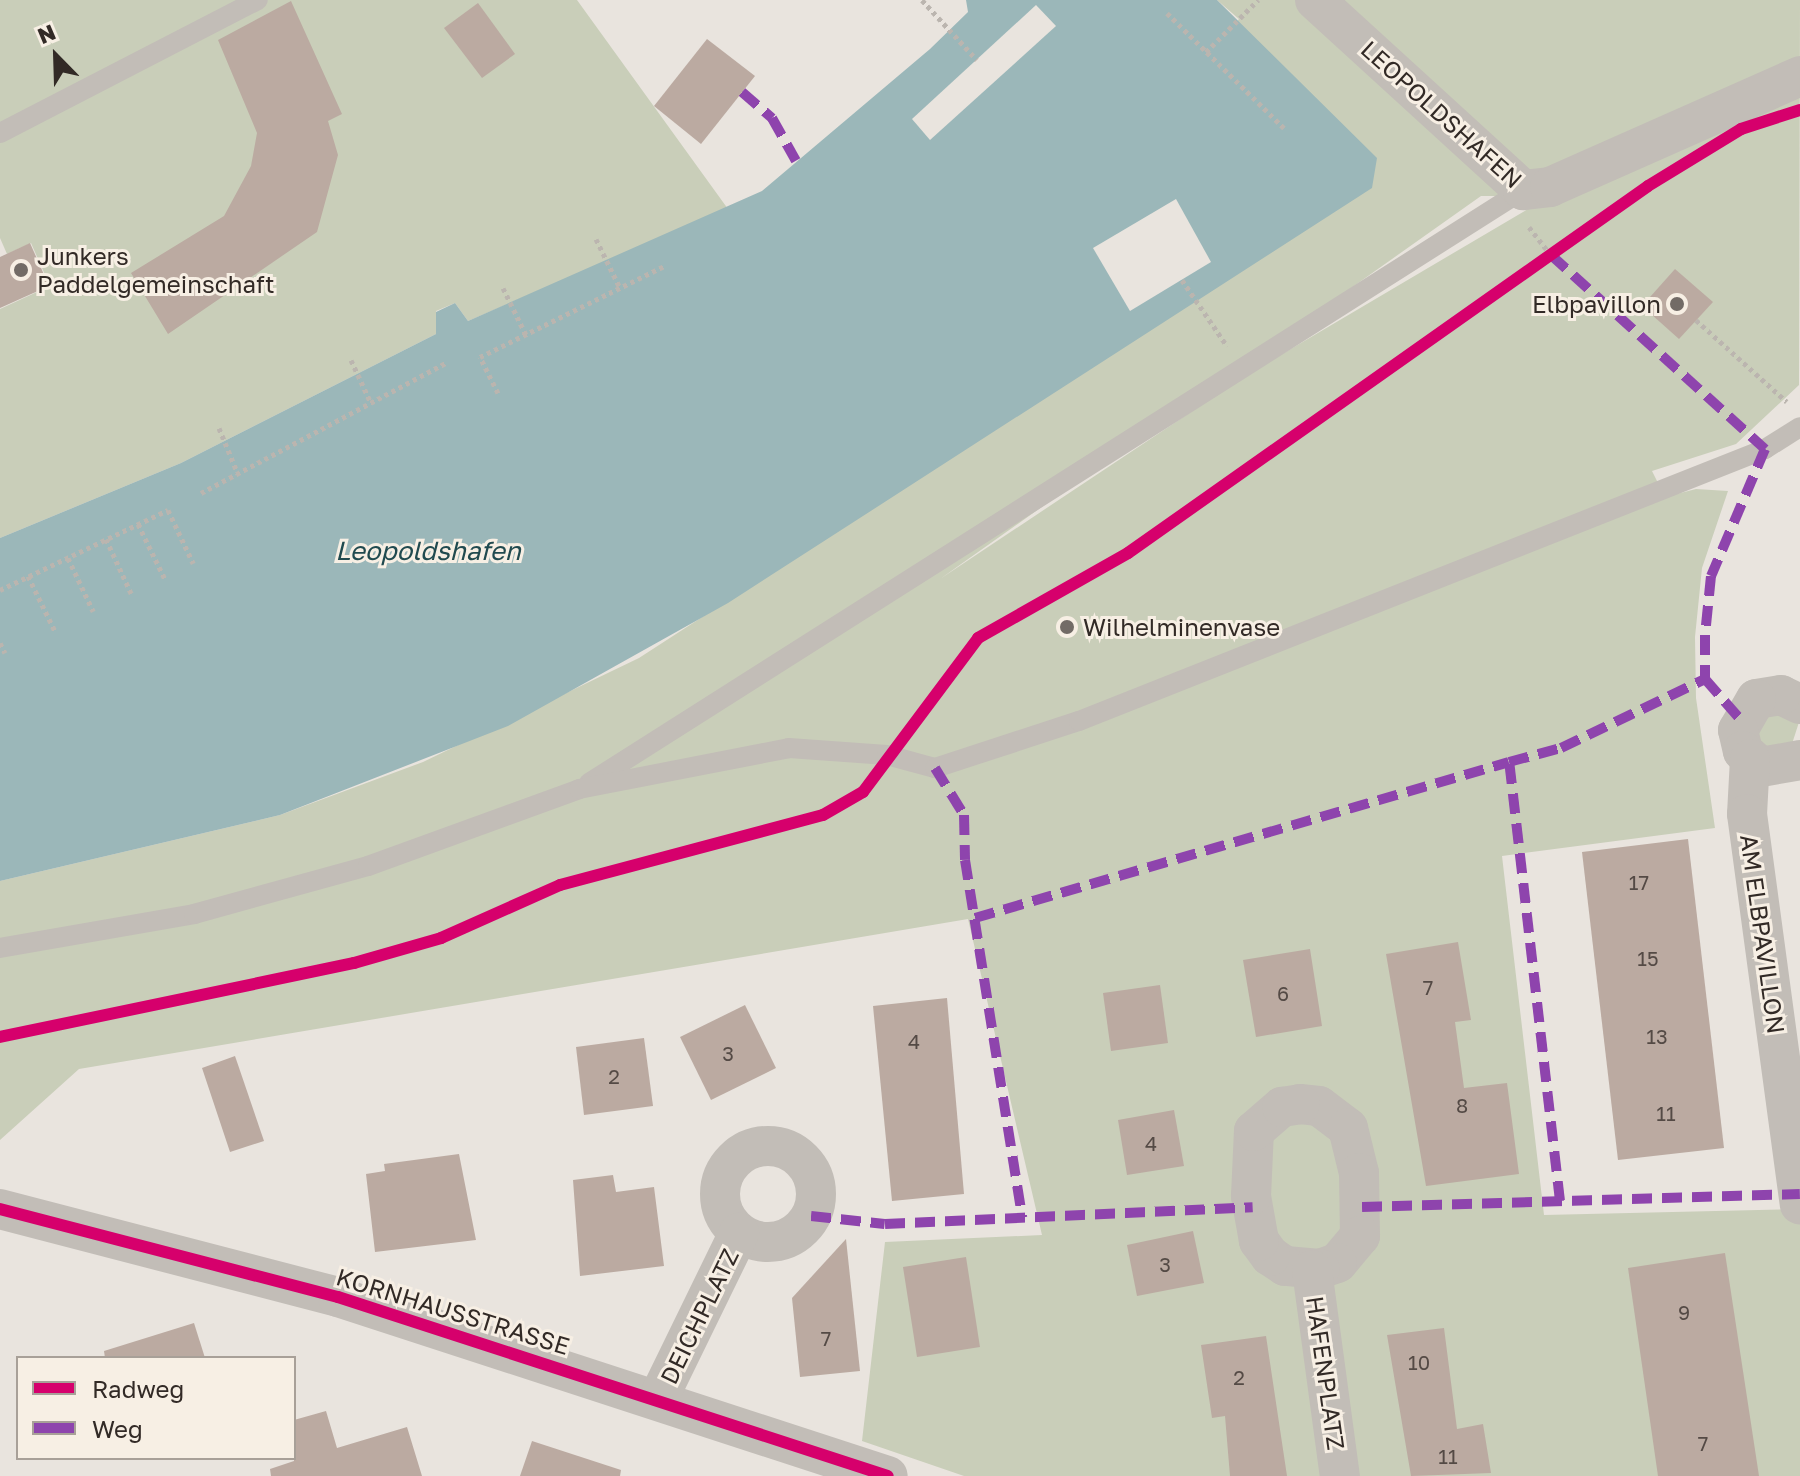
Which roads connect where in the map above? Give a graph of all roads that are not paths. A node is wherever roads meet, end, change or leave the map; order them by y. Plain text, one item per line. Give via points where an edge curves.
1 (258, 0) edge
2 (1315, 0) edge
3 (1800, 76) edge
4 (0, 133) edge
5 (1524, 206) junction
6 (1800, 427) edge
7 (1800, 704) edge
8 (1750, 759) junction
9 (1800, 760) edge
10 (579, 789) junction
11 (0, 948) edge
12 (1800, 1204) edge
13 (0, 1209) edge
14 (739, 1233) dead end
15 (1312, 1270) dead end
16 (658, 1399) junction
17 (888, 1476) edge
18 (1340, 1476) edge

1 - 4 lane
2 - 5 street, LEOPOLDSHAFEN
3 - 5 street, LEOPOLDSHAFEN via 1550,187
5 - 10 lane via 1244,370
6 - 10 lane via 1765,449 1079,721 935,768 887,755 789,748
7 - 8 street, AM ELBPAVILLON via 1769,695 1747,708 1738,741
8 - 9 street via 1773,770
8 - 12 street, AM ELBPAVILLON via 1747,814
10 - 11 lane via 368,866 238,902
13 - 16 street, KORNHAUSSTRASSE via 338,1297
14 - 16 street, DEICHPLATZ
15 - 18 street, HAFENPLATZ
16 - 17 street, KORNHAUSSTRASSE

